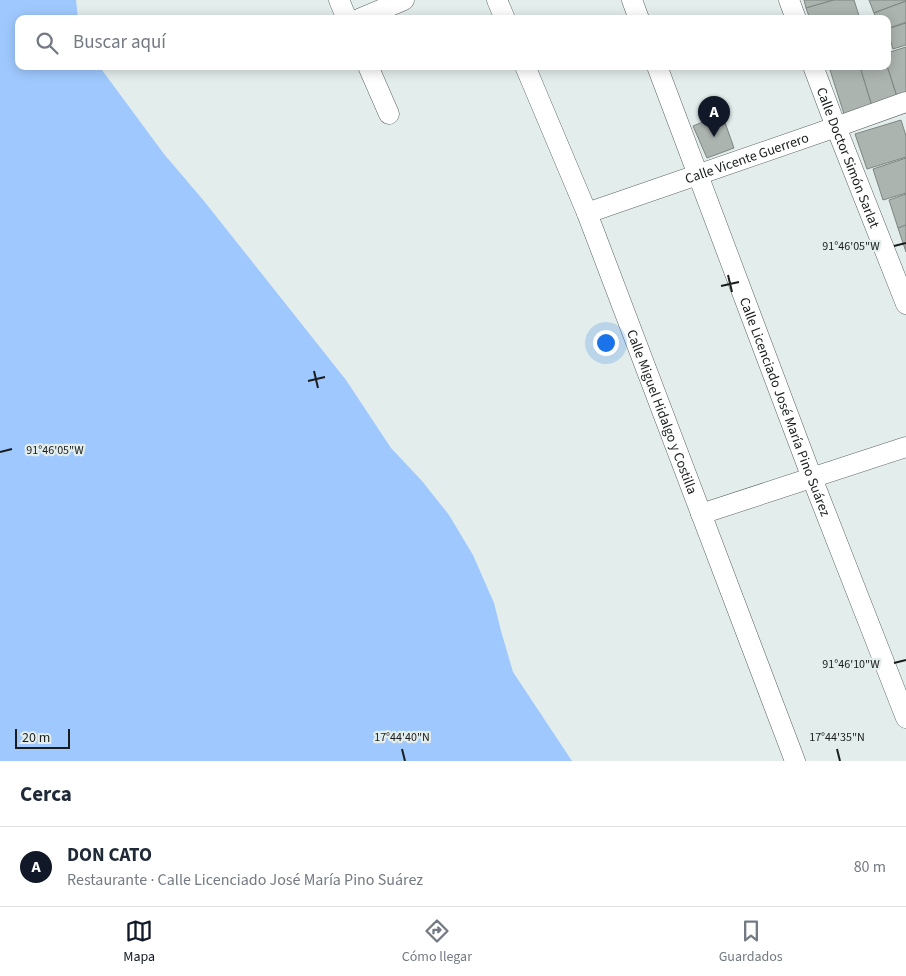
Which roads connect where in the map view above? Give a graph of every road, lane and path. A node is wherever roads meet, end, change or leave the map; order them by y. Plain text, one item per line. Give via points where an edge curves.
1 (339, 0) edge
2 (404, 0) edge
3 (497, 0) edge
4 (632, 0) edge
5 (789, 0) edge
6 (345, 15) edge
7 (368, 15) edge
8 (503, 15) edge
9 (638, 15) edge
10 (795, 15) edge
11 (370, 70) edge
12 (527, 70) edge
13 (658, 70) edge
14 (815, 70) edge
15 (906, 102) edge
16 (389, 114) dead end
17 (836, 127) junction
18 (697, 175) junction
19 (587, 213) junction
20 (906, 304) edge
21 (906, 447) edge
22 (812, 478) junction
23 (701, 514) junction
24 (906, 718) edge
25 (795, 761) edge

1 - 6 street
2 - 7 street
3 - 8 street
4 - 9 street
5 - 10 street
11 - 16 street
12 - 19 street, Calle Miguel Hidalgo y Costilla
13 - 18 street, Calle Licenciado José María Pino Suárez
14 - 17 street, Calle Doctor Simón Sarlat
15 - 17 street, Calle Vicente Guerrero
17 - 18 street, Calle Vicente Guerrero
17 - 20 street, Calle Doctor Simón Sarlat
18 - 19 street, Calle Vicente Guerrero
18 - 22 street, Calle Licenciado José María Pino Suárez
19 - 23 street, Calle Miguel Hidalgo y Costilla
21 - 22 street
22 - 23 street
22 - 24 street, Calle Licenciado José María Pino Suárez
23 - 25 street, Calle Miguel Hidalgo y Costilla

